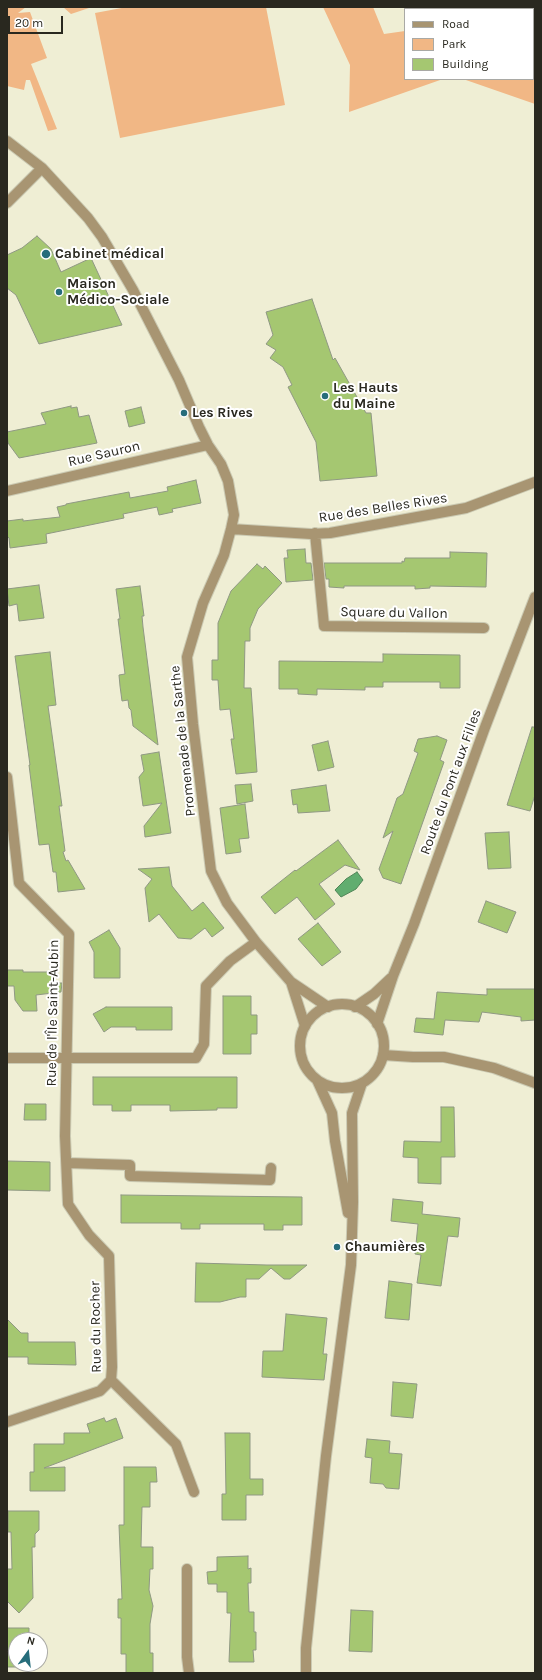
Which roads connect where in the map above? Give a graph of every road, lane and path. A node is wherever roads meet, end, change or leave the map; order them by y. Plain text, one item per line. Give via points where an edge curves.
1 (7, 141) edge
2 (42, 168) junction
3 (7, 203) edge
4 (208, 445) junction
5 (535, 482) edge
6 (7, 491) edge
7 (231, 529) junction
8 (315, 533) junction
9 (535, 597) edge
10 (484, 628) dead end
11 (7, 777) edge
12 (256, 942) junction
13 (393, 976) junction
14 (291, 982) junction
15 (328, 1007) junction
16 (355, 1007) junction
17 (377, 1024) junction
18 (305, 1026) junction
19 (383, 1055) junction
20 (7, 1058) edge
21 (67, 1059) junction
22 (317, 1080) junction
23 (362, 1083) junction
24 (535, 1083) edge
25 (67, 1163) junction
26 (271, 1168) dead end
27 (352, 1234) junction
28 (109, 1256) joint
29 (111, 1380) junction
30 (7, 1422) edge
31 (194, 1492) dead end
32 (187, 1569) dead end
33 (189, 1673) edge
34 (306, 1673) edge

1 - 2 street, Promenade de la Sarthe
2 - 3 street
2 - 4 street, Promenade de la Sarthe via 102,237 176,373
4 - 6 street, Rue Sauron
4 - 7 street, Promenade de la Sarthe via 222,464 228,481 234,515
5 - 8 street, Rue des Belles Rives via 466,508 330,533
7 - 8 street, Rue des Belles Rives
7 - 12 street, Promenade de la Sarthe via 224,555 203,603 187,657 211,871 227,903
8 - 10 street, Square du Vallon via 324,626
9 - 13 street, Route du Pont aux Filles
11 - 21 street, Rue de l'Île Saint-Aubin via 19,883 69,934
12 - 14 street, Promenade de la Sarthe
12 - 21 street via 230,961 206,986 204,1044 196,1058
13 - 16 street, Route du Pont aux Filles
13 - 17 street, Route du Pont aux Filles
14 - 15 street, Promenade de la Sarthe
14 - 18 street, Promenade de la Sarthe
15 - 16 street
15 - 18 street via 315,1015
16 - 17 street via 367,1013
17 - 19 street via 383,1039
18 - 22 street via 301,1038 301,1055 305,1067
19 - 23 street via 376,1071
19 - 24 street via 444,1057 494,1068
20 - 21 street
21 - 25 street, Rue de l'Île Saint-Aubin
22 - 23 street via 331,1087 342,1088
22 - 27 street via 332,1113
23 - 27 street via 352,1113
25 - 26 street via 130,1165 130,1176 270,1180
25 - 28 street, Rue de l'Île Saint-Aubin via 68,1204 89,1235
27 - 34 street via 351,1266 326,1456 306,1648
28 - 29 street, Rue du Rocher via 112,1315
29 - 30 street, Rue du Rocher via 100,1391
29 - 31 street via 176,1444
32 - 33 street

